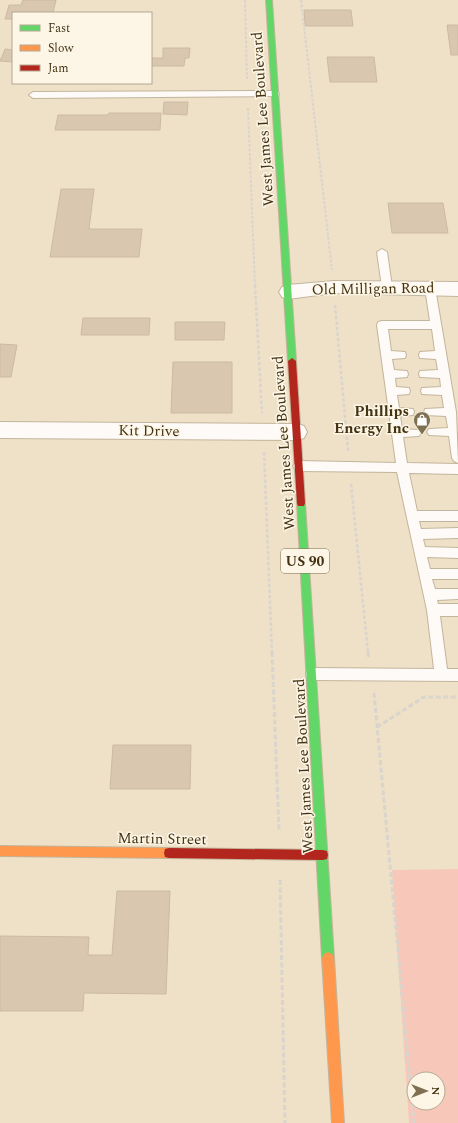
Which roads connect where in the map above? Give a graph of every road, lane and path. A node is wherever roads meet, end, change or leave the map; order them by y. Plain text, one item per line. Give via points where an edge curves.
1 (245, 0) edge
2 (269, 0) edge
3 (301, 0) edge
4 (248, 94) junction
5 (275, 94) junction
6 (33, 95) dead end
7 (382, 252) dead end
8 (334, 287) junction
9 (387, 287) junction
10 (430, 288) junction
11 (458, 289) edge
12 (288, 292) junction
13 (436, 326) junction
14 (386, 355) junction
15 (402, 355) dead end
16 (424, 355) dead end
17 (441, 355) junction
18 (389, 374) junction
19 (403, 374) dead end
20 (424, 374) dead end
21 (444, 374) junction
22 (392, 390) junction
23 (405, 391) dead end
24 (426, 391) dead end
25 (447, 391) junction
26 (394, 412) junction
27 (409, 412) dead end
28 (430, 412) dead end
29 (451, 412) junction
30 (0, 430) edge
31 (263, 432) junction
32 (297, 432) junction
33 (433, 432) dead end
34 (454, 432) junction
35 (398, 433) junction
36 (415, 433) dead end
37 (458, 458) edge
38 (299, 466) junction
39 (350, 466) junction
40 (402, 468) junction
41 (458, 469) edge
42 (413, 516) junction
43 (458, 516) edge
44 (458, 533) edge
45 (416, 534) junction
46 (420, 552) junction
47 (458, 553) edge
48 (425, 574) junction
49 (458, 574) edge
50 (458, 594) edge
51 (430, 595) junction
52 (433, 610) junction
53 (458, 610) edge
54 (312, 674) junction
55 (372, 674) junction
56 (442, 675) junction
57 (458, 675) edge
58 (458, 697) edge
59 (377, 727) junction
60 (0, 851) edge
61 (280, 855) junction
62 (323, 855) junction
63 (286, 1123) edge
64 (338, 1123) edge
65 (414, 1123) edge

1 - 4 path
2 - 5 main road, West James Lee Boulevard / US 90
3 - 8 path
4 - 5 lane
4 - 6 lane
4 - 31 path
5 - 12 main road, West James Lee Boulevard / US 90
7 - 9 lane
8 - 9 street, Old Milligan Road
8 - 12 street, Old Milligan Road
8 - 39 path
9 - 10 street, Old Milligan Road
10 - 11 street, Old Milligan Road
10 - 13 lane
12 - 32 main road, West James Lee Boulevard / US 90
13 - 14 lane via 382,325
13 - 17 lane
14 - 15 lane
14 - 18 lane
16 - 17 lane
17 - 21 lane
18 - 19 lane
18 - 22 lane
20 - 21 lane
21 - 25 lane
22 - 23 lane
22 - 26 lane
24 - 25 lane
25 - 29 lane
26 - 27 lane
26 - 35 lane
28 - 29 lane
29 - 34 lane
30 - 31 street, Kit Drive
31 - 32 street, Kit Drive
31 - 61 path
32 - 38 main road, West James Lee Boulevard / US 90
33 - 34 lane
34 - 37 lane
35 - 36 lane
35 - 40 lane
38 - 39 lane
38 - 54 main road, West James Lee Boulevard / US 90
39 - 40 lane
39 - 55 path via 366,638
40 - 41 lane
40 - 42 lane
42 - 43 lane
42 - 45 lane
44 - 45 lane
45 - 46 lane
46 - 47 lane
46 - 48 lane
48 - 49 lane
48 - 51 lane
50 - 51 lane
51 - 52 lane
52 - 53 lane
52 - 56 lane
54 - 55 lane
54 - 62 main road, West James Lee Boulevard / US 90
55 - 56 lane
55 - 59 path
56 - 57 lane
58 - 59 path via 424,697
59 - 65 path
60 - 61 main road, Martin Street
61 - 62 main road, Martin Street
61 - 63 path
62 - 64 main road, West James Lee Boulevard / US 90

